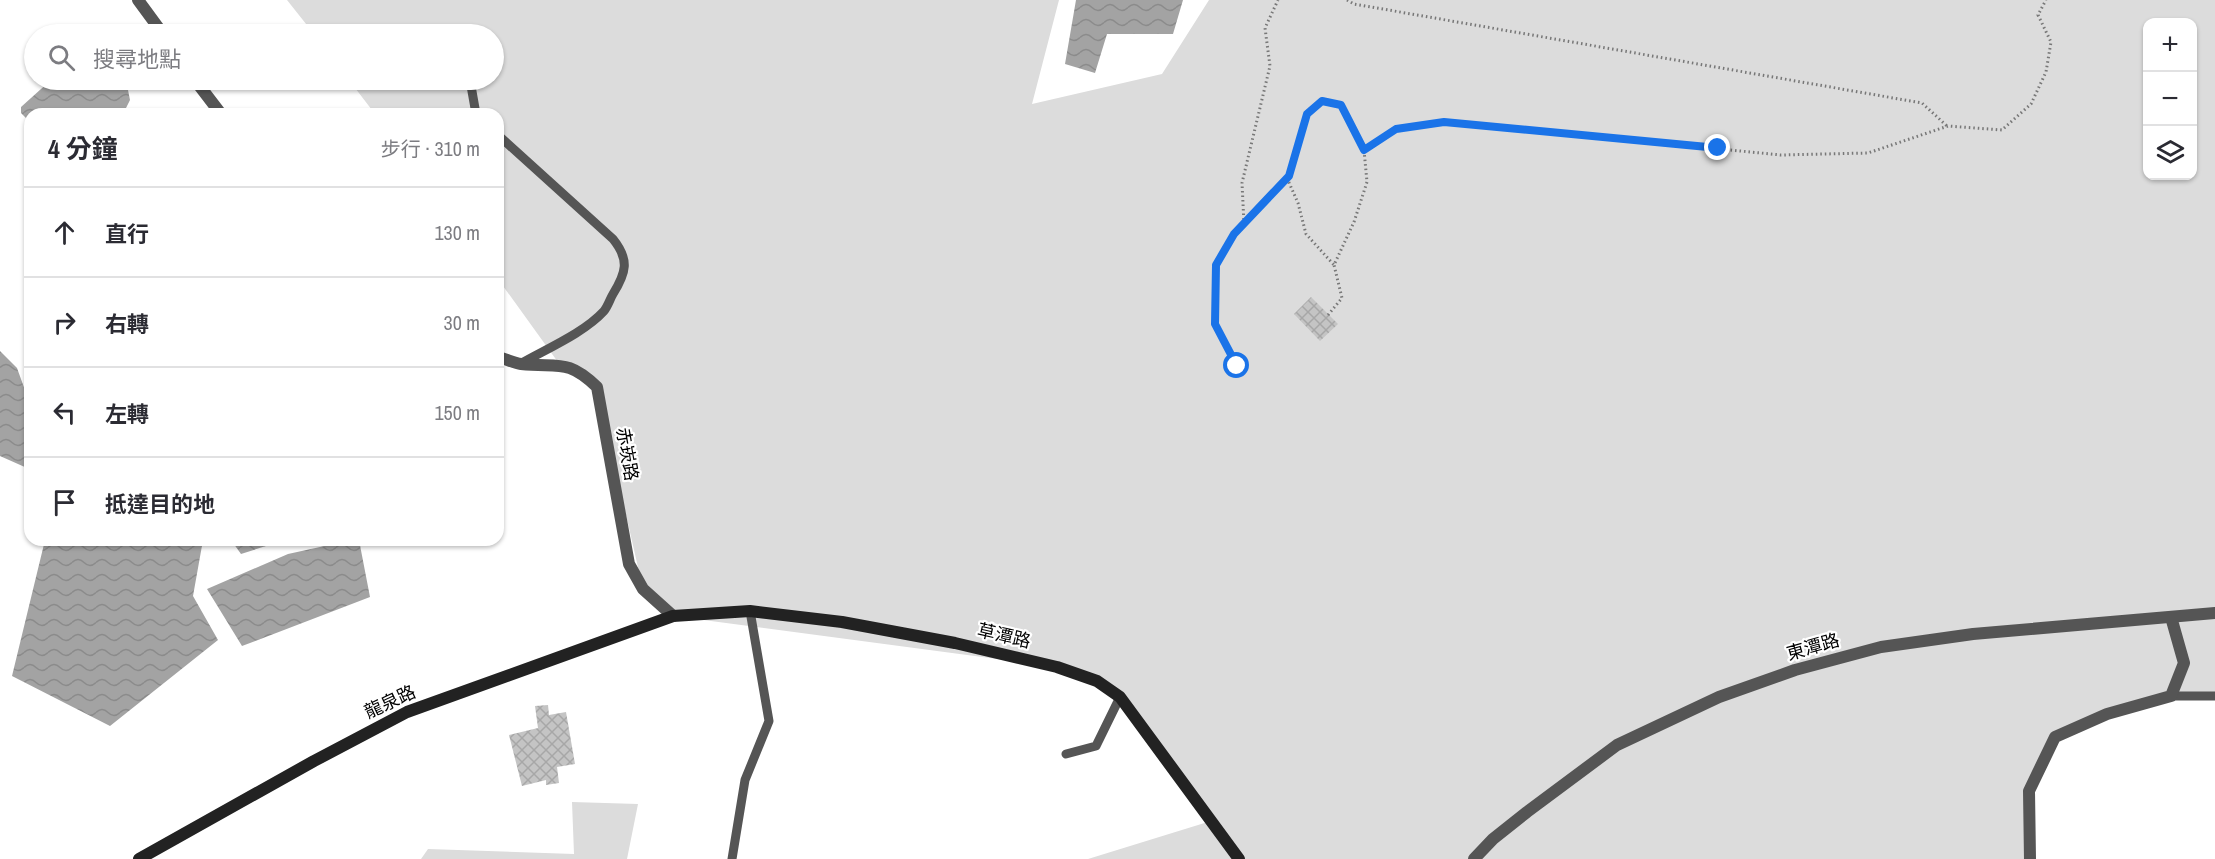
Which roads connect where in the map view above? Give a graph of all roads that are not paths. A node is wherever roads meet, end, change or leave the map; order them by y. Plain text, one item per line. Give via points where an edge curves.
1 (138, 0) edge
2 (156, 24) edge
3 (203, 90) edge
4 (472, 90) edge
5 (216, 108) edge
6 (475, 108) edge
7 (504, 140) edge
8 (504, 359) edge
9 (520, 364) junction
10 (750, 611) junction
11 (2215, 613) edge
12 (673, 616) junction
13 (2171, 617) junction
14 (2171, 696) junction
15 (2215, 696) edge
16 (1120, 698) junction
17 (1066, 754) dead end
18 (139, 859) edge
19 (732, 859) edge
20 (1239, 859) edge
21 (1474, 859) edge
22 (2030, 859) edge

1 - 2 street
3 - 5 street
4 - 6 lane
7 - 9 lane via 613,239 623,251 625,266 623,278 604,310
8 - 9 street, 赤崁路
9 - 12 street, 赤崁路 via 560,365 584,374 597,387 629,564 643,589
10 - 12 street, 草潭路
10 - 16 street, 草潭路 via 842,622 955,643 1057,667 1097,681
10 - 19 lane via 769,721 745,780
11 - 13 street, 東潭路
12 - 18 street, 龍泉路 via 407,712
13 - 14 street via 2184,663
13 - 21 street, 東潭路 via 1973,634 1881,647 1740,689 1617,745 1493,839
14 - 15 lane
14 - 22 street via 2107,714 2055,737 2029,791
16 - 17 lane via 1096,746
16 - 20 street, 草潭路

